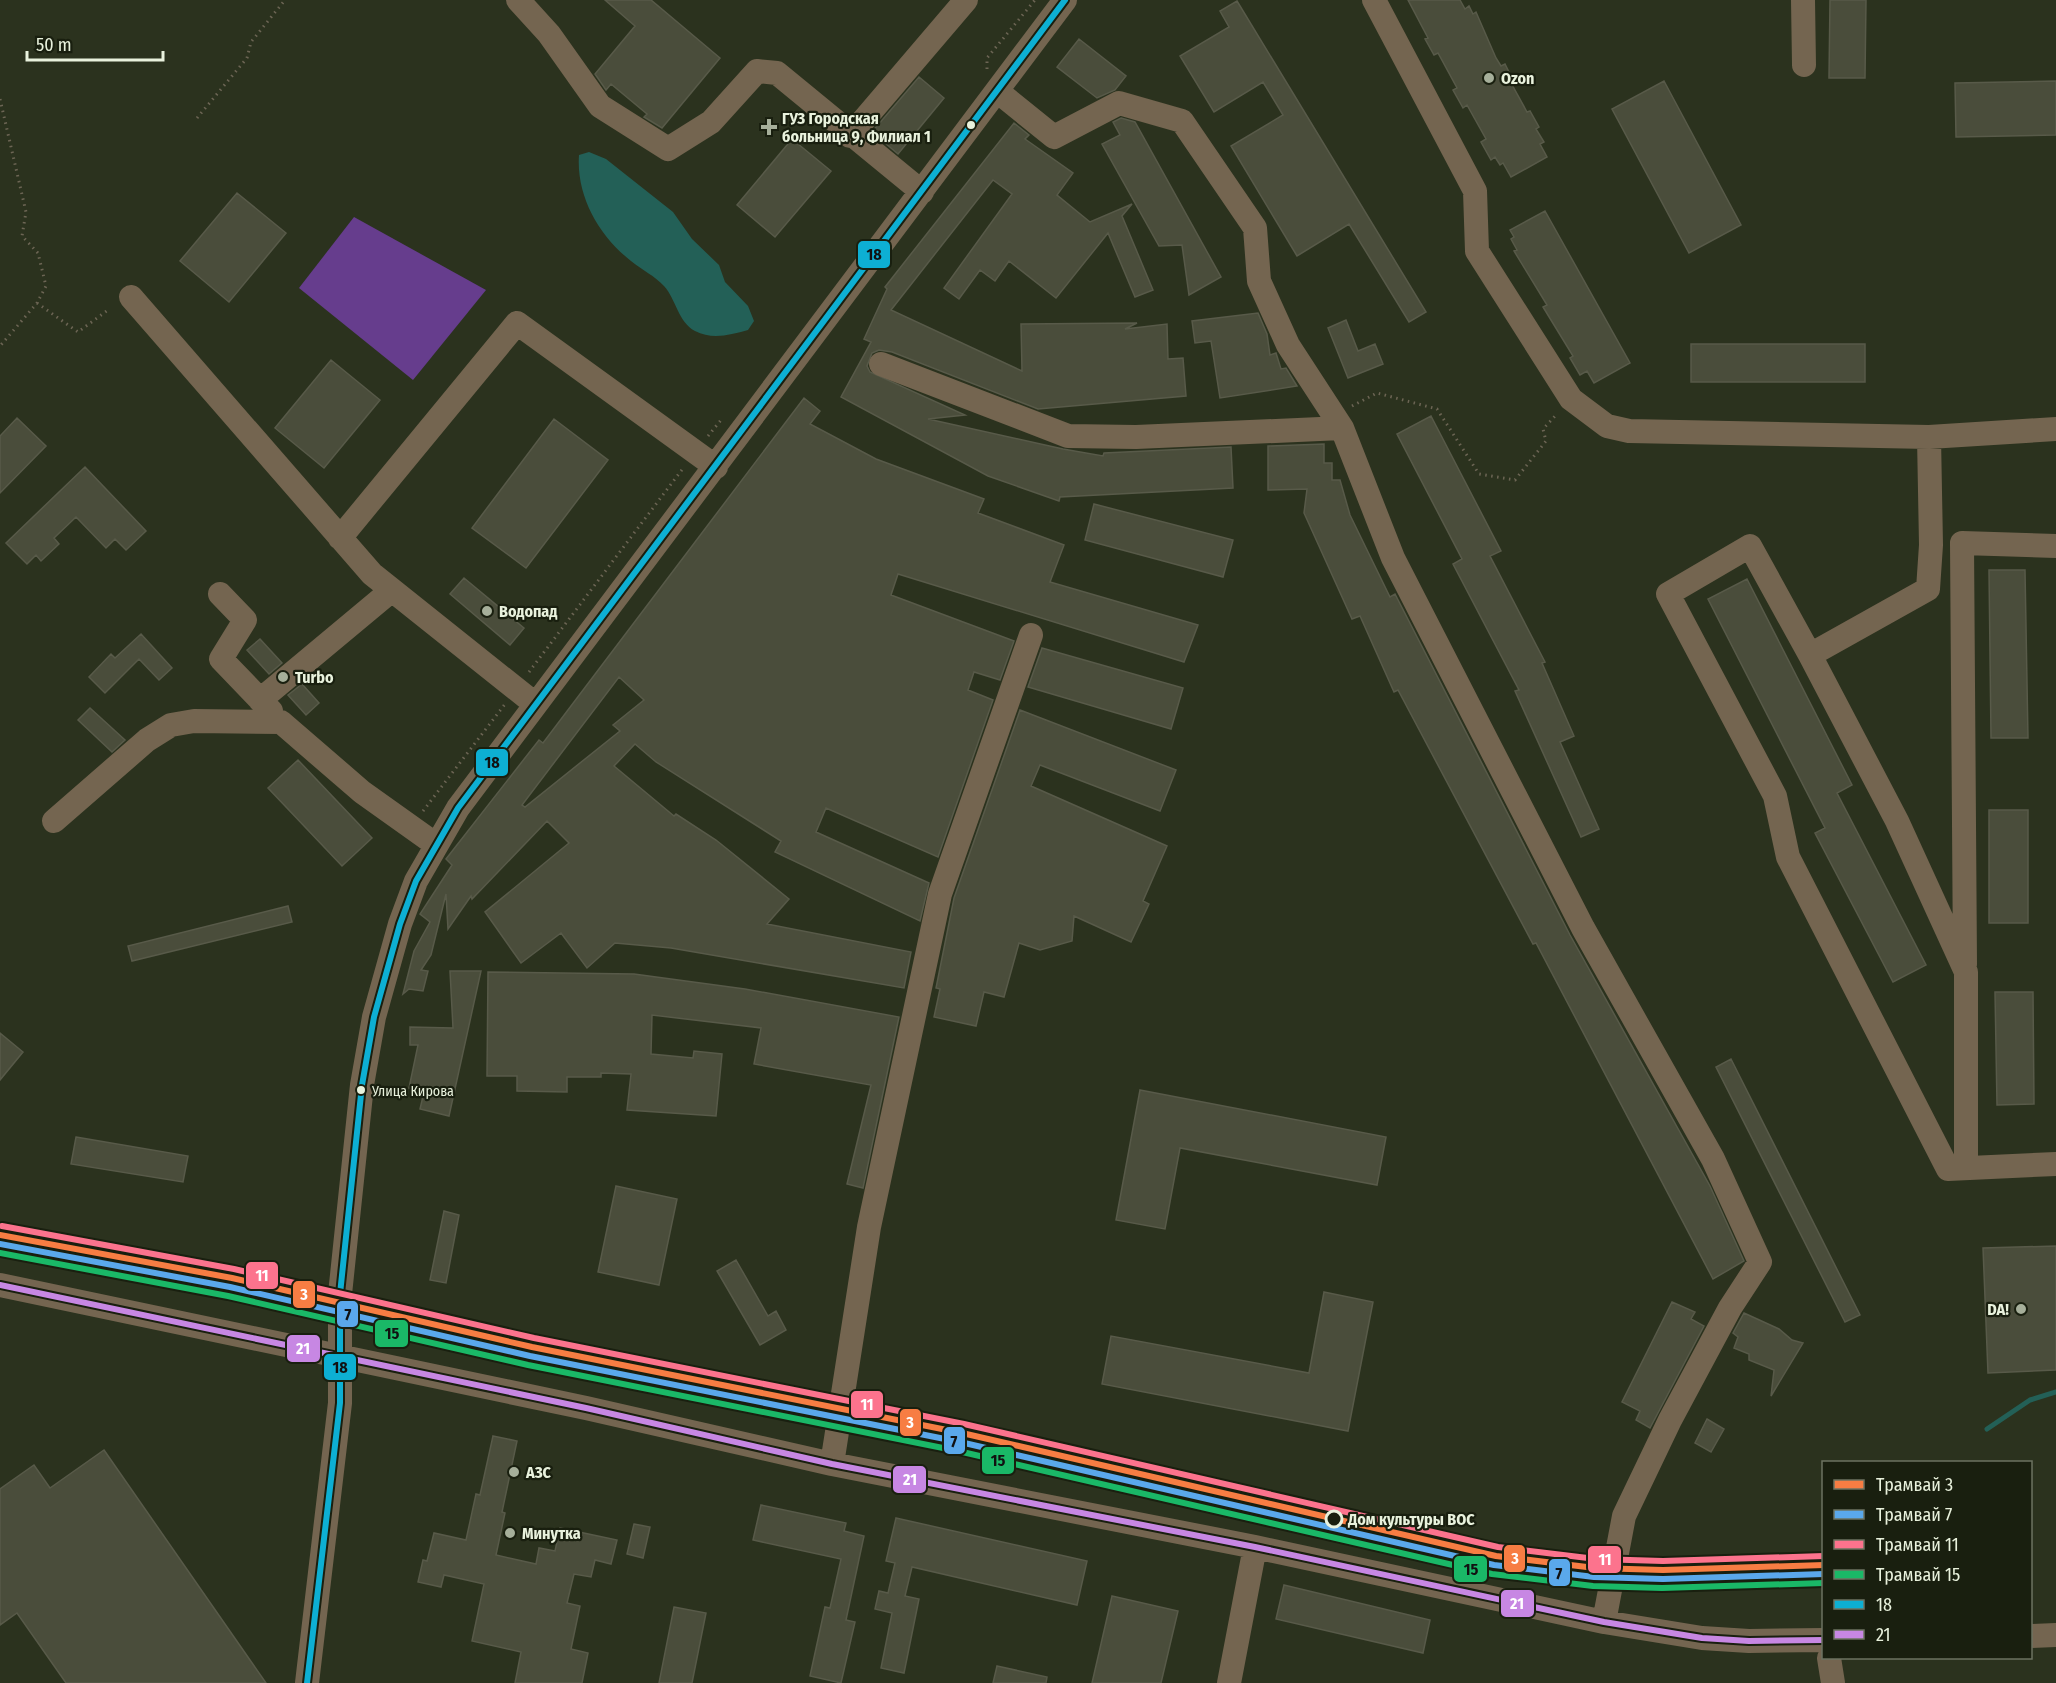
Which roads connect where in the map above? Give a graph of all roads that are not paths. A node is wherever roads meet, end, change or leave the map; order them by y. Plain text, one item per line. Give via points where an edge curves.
1 (518, 0) edge
2 (966, 0) edge
3 (1065, 0) edge
4 (1374, 0) edge
5 (1803, 0) edge
6 (1804, 65) dead end
7 (997, 91) junction
8 (850, 136) junction
9 (922, 192) junction
10 (131, 297) dead end
11 (880, 364) dead end
12 (1338, 422) junction
13 (2056, 429) edge
14 (1929, 437) junction
15 (716, 467) junction
16 (340, 538) junction
17 (2056, 546) edge
18 (392, 590) junction
19 (220, 594) dead end
20 (1032, 635) dead end
21 (1810, 655) junction
22 (260, 700) junction
23 (535, 704) junction
24 (280, 722) junction
25 (54, 821) dead end
26 (435, 844) junction
27 (1965, 972) junction
28 (2056, 1145) edge
29 (2056, 1164) edge
30 (1966, 1168) junction
31 (0, 1285) edge
32 (339, 1356) junction
33 (831, 1464) junction
34 (1255, 1547) junction
35 (1604, 1622) junction
36 (2056, 1635) edge
37 (2032, 1636) edge
38 (1822, 1641) edge
39 (1829, 1659) edge
40 (307, 1683) edge
41 (1229, 1683) edge
42 (1833, 1683) edge

1 - 8 street via 549,33 600,106 668,148 711,122 757,71 777,73
2 - 8 street
3 - 7 street
4 - 14 street via 1475,191 1477,251 1571,399 1607,426 1629,431
5 - 6 street
7 - 9 street
7 - 12 street via 1054,137 1119,103 1182,121 1255,228 1259,281 1288,345
8 - 9 street
9 - 15 street
10 - 16 street
11 - 12 street via 1068,436 1136,437
12 - 35 street via 1393,558 1583,928 1713,1159 1760,1262 1724,1318 1624,1516
13 - 14 street
14 - 21 street via 1928,589
15 - 16 street via 517,323
15 - 23 street
16 - 18 street
17 - 27 street via 1962,543
18 - 22 street
18 - 23 street
19 - 22 street via 245,620 221,659
20 - 33 street via 940,894 869,1227
21 - 27 street via 1897,820
21 - 30 street via 1750,546 1668,594 1775,796 1788,857 1948,1169
22 - 24 street
23 - 26 street
24 - 25 street via 194,721 171,725 147,740
24 - 26 street via 362,792
26 - 32 street via 400,924 374,1017 362,1085 339,1294
27 - 30 street
28 - 29 street
29 - 30 street
31 - 32 street
32 - 33 street
32 - 40 street via 340,1403
33 - 34 street
34 - 35 street
34 - 41 street
35 - 38 street via 1702,1638
36 - 37 street
39 - 42 street

